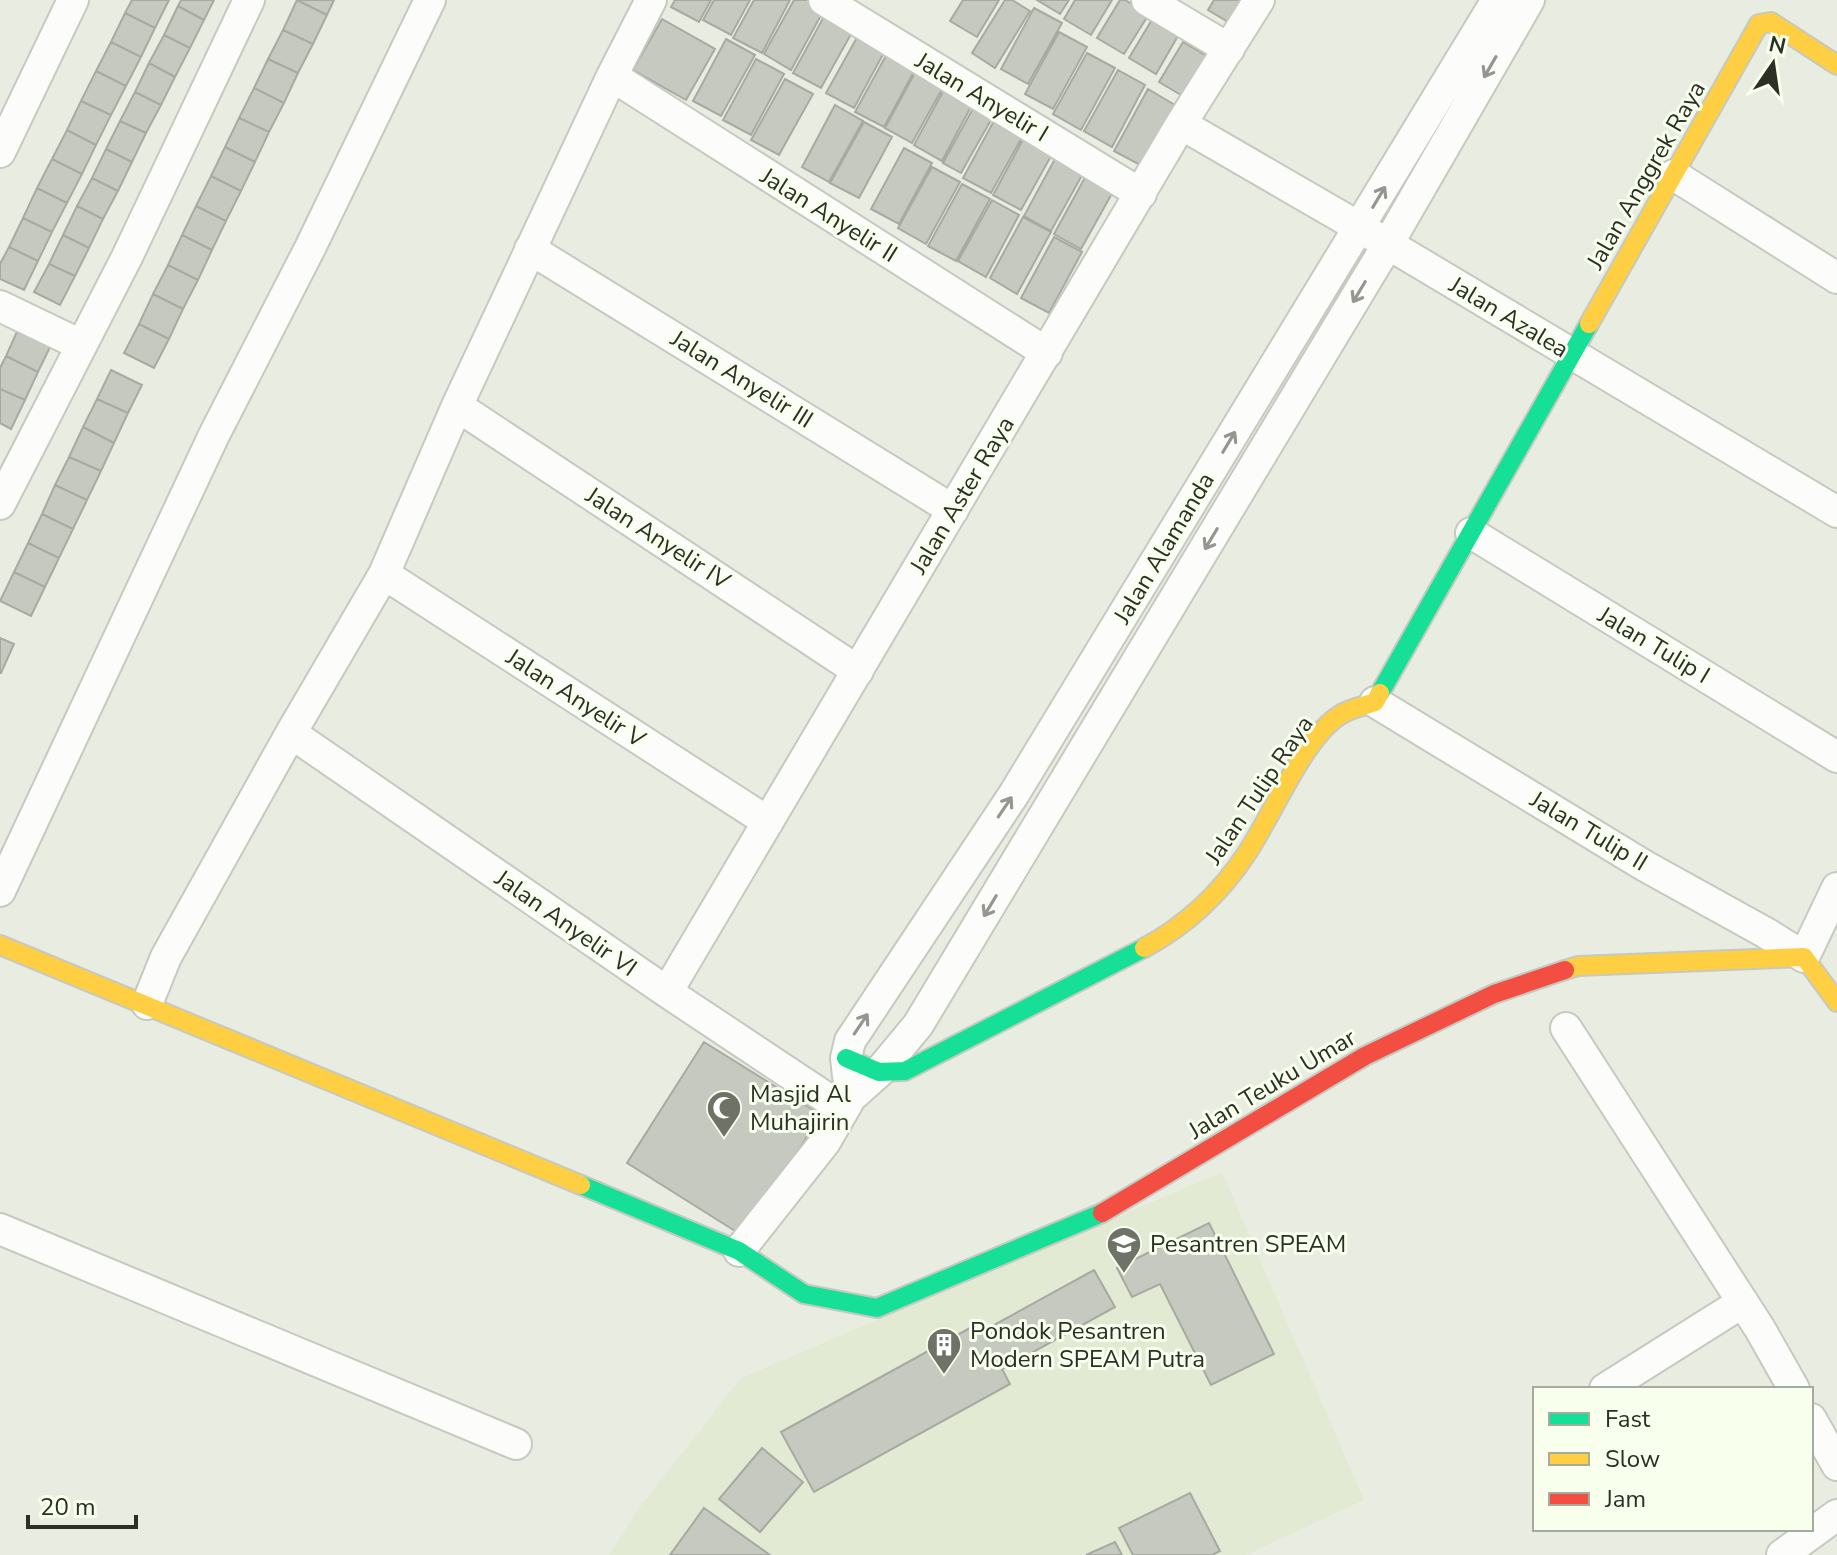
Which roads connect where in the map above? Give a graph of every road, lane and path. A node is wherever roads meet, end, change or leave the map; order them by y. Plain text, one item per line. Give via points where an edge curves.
1 (73, 0) edge
2 (249, 0) edge
3 (430, 0) edge
4 (651, 0) edge
5 (824, 0) edge
6 (1147, 0) edge
7 (1259, 0) edge
8 (1497, 0) edge
9 (1529, 0) edge
10 (1229, 49) junction
11 (1837, 65) edge
12 (612, 76) junction
13 (1181, 124) junction
14 (0, 152) edge
15 (1674, 175) junction
16 (1141, 194) junction
17 (1360, 229) junction
18 (1388, 244) junction
19 (530, 249) junction
20 (1837, 278) edge
21 (0, 306) edge
22 (81, 345) junction
23 (1047, 353) junction
24 (1572, 355) junction
25 (457, 406) junction
26 (0, 504) edge
27 (953, 510) junction
28 (1837, 512) edge
29 (1471, 533) junction
30 (384, 574) junction
31 (858, 671) junction
32 (1375, 702) junction
33 (291, 733) junction
34 (1837, 757) edge
35 (768, 822) junction
36 (1837, 888) edge
37 (0, 891) edge
38 (0, 945) edge
39 (1804, 957) junction
40 (667, 992) junction
41 (1837, 1002) edge
42 (147, 1004) junction
43 (1566, 1028) dead end
44 (846, 1058) junction
45 (879, 1072) junction
46 (847, 1103) junction
47 (0, 1229) edge
48 (739, 1251) junction
49 (1743, 1302) junction
50 (1608, 1387) edge
51 (1793, 1387) edge
52 (1813, 1423) edge
53 (516, 1444) dead end
54 (1837, 1465) edge
55 (1837, 1515) edge
56 (1782, 1555) edge

1 - 14 street
2 - 22 street
3 - 37 street via 214,435
4 - 12 street
5 - 16 street, Jalan Anyelir I
6 - 10 street
7 - 10 street, Jalan Aster Raya
17 -> 8 street, Jalan Alamanda
9 -> 18 street, Jalan Alamanda
10 - 13 street, Jalan Aster Raya
11 - 15 street, Jalan Anggrek Raya via 1771,22 1759,24
12 - 19 street
12 - 23 street, Jalan Anyelir II
13 - 16 street, Jalan Aster Raya
13 - 17 street, Jalan Azalea
15 - 20 street
15 - 24 street, Jalan Anggrek Raya
16 - 23 street, Jalan Aster Raya
17 - 18 street, Jalan Azalea
44 -> 17 street, Jalan Alamanda via 850,1041 1014,794
18 - 24 street, Jalan Azalea
18 -> 45 street, Jalan Alamanda via 926,1012
19 - 25 street
19 - 27 street, Jalan Anyelir III
21 - 22 street
22 - 26 street
23 - 27 street, Jalan Aster Raya
24 - 28 street, Jalan Azalea
24 - 29 street
25 - 30 street
25 - 31 street, Jalan Anyelir IV
27 - 31 street, Jalan Aster Raya
29 - 32 street
29 - 34 street, Jalan Tulip I
30 - 33 street
30 - 35 street, Jalan Anyelir V
31 - 35 street, Jalan Aster Raya
32 - 39 street, Jalan Tulip II
32 - 45 street, Jalan Tulip Raya via 1339,715 1308,751 1244,862 1182,927 911,1068
33 - 40 street, Jalan Anyelir VI
33 - 42 street via 166,957
35 - 40 street, Jalan Aster Raya
36 - 39 street
38 - 42 street, Jalan Teuku Umar
39 - 41 street
39 - 48 street, Jalan Teuku Umar via 1578,966 1494,994 1365,1056 1099,1215 877,1308 804,1294
40 - 46 street, Jalan Anyelir VI
42 - 48 street, Jalan Teuku Umar
43 - 49 street
44 - 45 street
44 - 46 street
45 - 46 street, Jalan Alamanda
46 - 48 street, Jalan Alamanda via 825,1142
47 - 53 street
49 - 50 street
49 - 51 street
52 - 54 street
55 - 56 street

